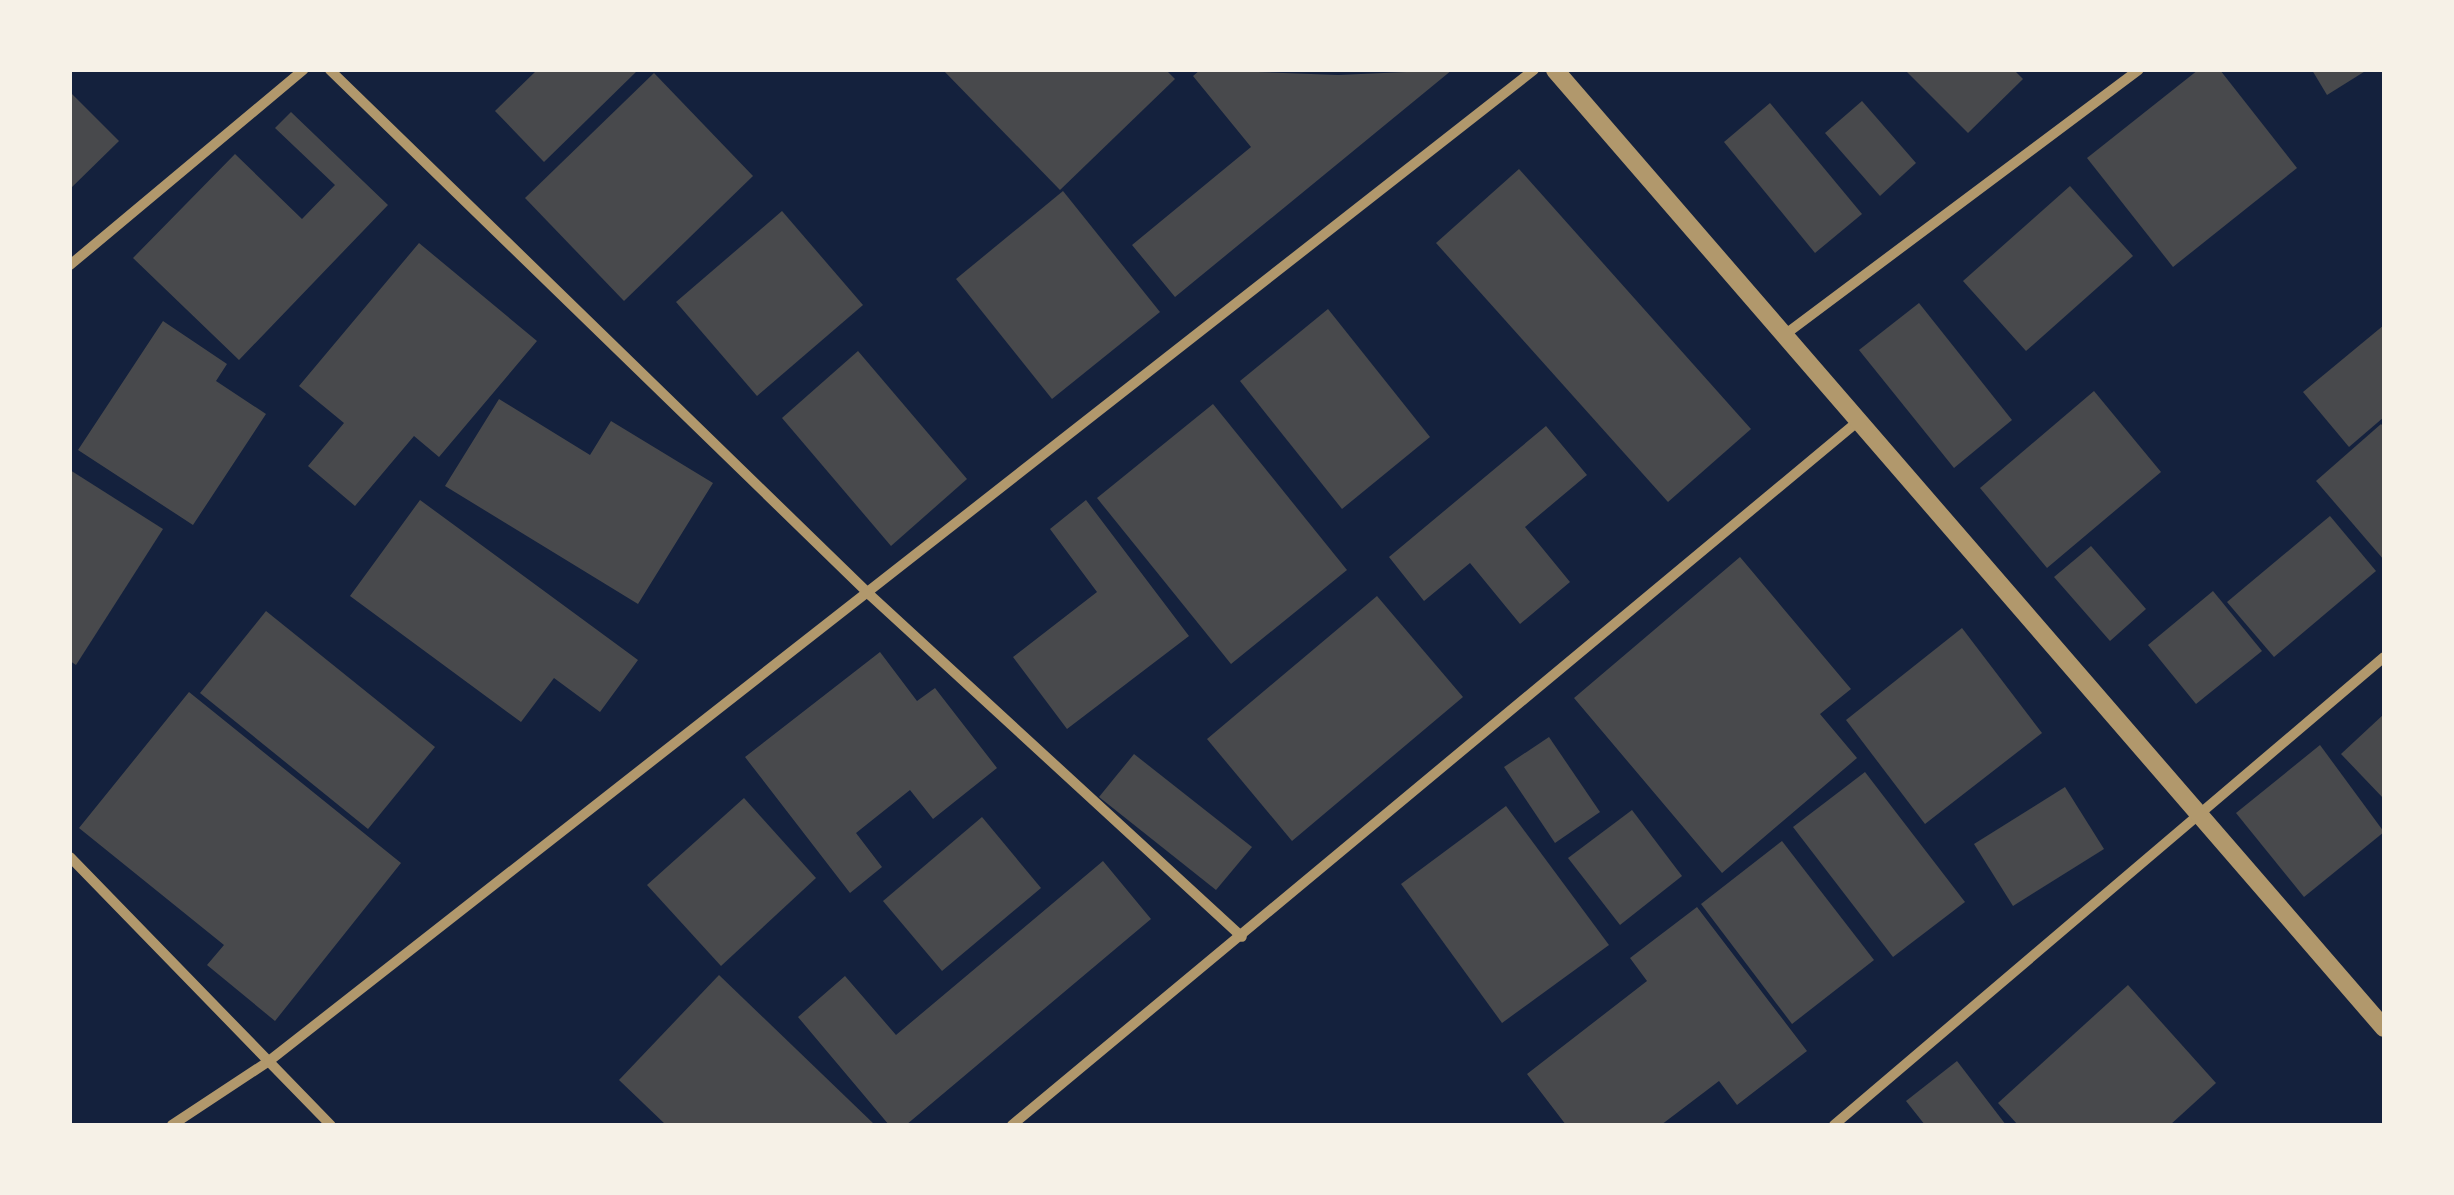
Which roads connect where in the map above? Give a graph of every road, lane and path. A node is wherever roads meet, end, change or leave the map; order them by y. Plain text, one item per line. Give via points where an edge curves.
1 (303, 70) edge
2 (330, 70) edge
3 (1534, 70) edge
4 (1554, 70) edge
5 (2138, 70) edge
6 (70, 265) edge
7 (1787, 333) junction
8 (1856, 424) junction
9 (870, 596) junction
10 (2384, 657) edge
11 (2203, 816) junction
12 (70, 857) edge
13 (1242, 937) junction
14 (2384, 1028) edge
15 (269, 1061) junction
16 (172, 1125) edge
17 (331, 1125) edge
18 (1012, 1125) edge
19 (1834, 1125) edge

1 - 6 street
2 - 9 street
3 - 9 street
4 - 7 street
5 - 7 street
7 - 8 street
8 - 11 street
8 - 13 street
9 - 13 street
9 - 15 street
10 - 11 street
11 - 14 street
11 - 19 street
12 - 15 street
13 - 18 street
15 - 16 street
15 - 17 street

